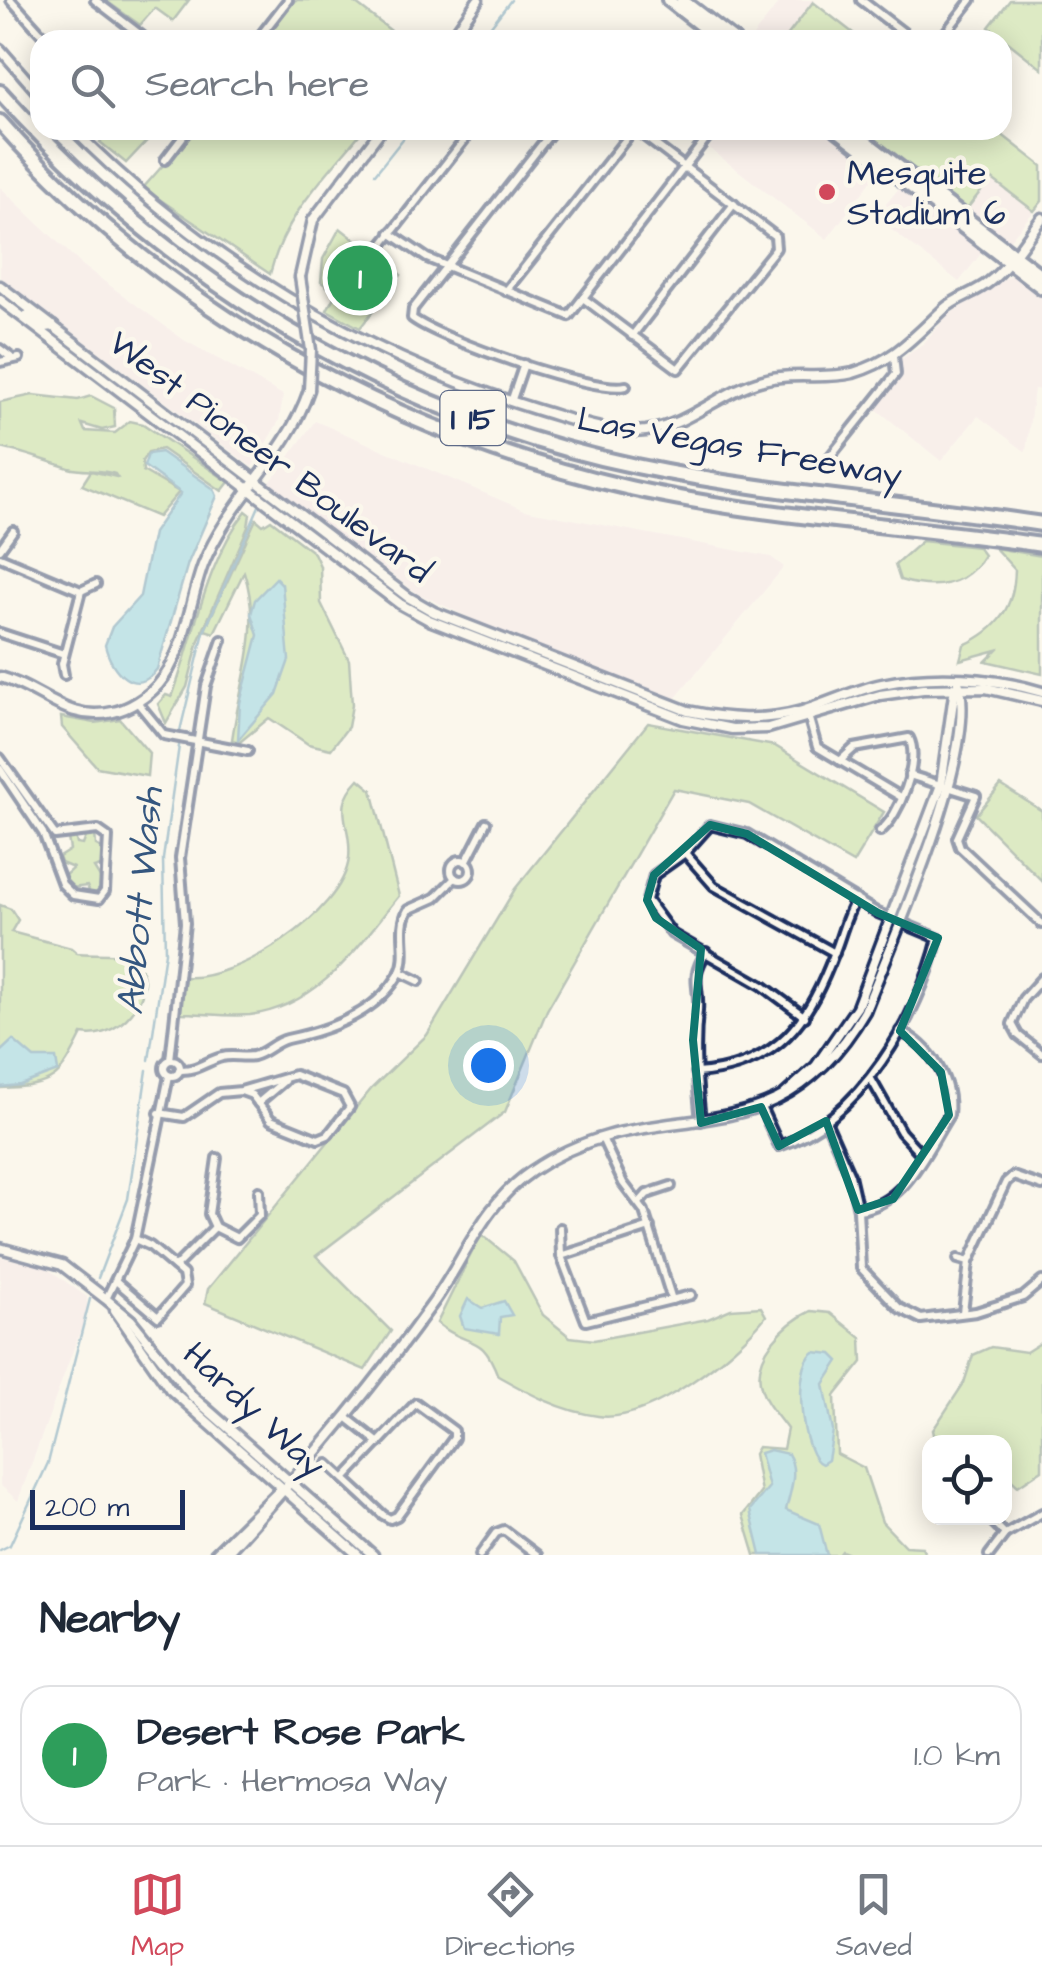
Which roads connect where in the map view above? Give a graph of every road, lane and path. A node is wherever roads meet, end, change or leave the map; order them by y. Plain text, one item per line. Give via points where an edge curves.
1 (11, 0) edge
2 (96, 0) edge
3 (288, 0) edge
4 (478, 0) edge
5 (668, 0) edge
6 (682, 0) edge
7 (861, 0) edge
8 (971, 0) edge
9 (38, 30) edge
10 (131, 30) edge
11 (265, 30) edge
12 (457, 30) edge
13 (707, 30) edge
14 (721, 30) edge
15 (900, 30) edge
16 (948, 30) edge
17 (0, 49) edge
18 (30, 83) edge
19 (0, 92) edge
20 (0, 122) edge
21 (30, 124) edge
22 (46, 140) edge
23 (84, 140) edge
24 (180, 140) edge
25 (374, 140) edge
26 (464, 140) edge
27 (545, 140) edge
28 (626, 140) edge
29 (648, 140) edge
30 (706, 140) edge
31 (851, 140) edge
32 (864, 140) edge
33 (165, 160) dead end
34 (685, 166) junction
35 (734, 204) junction
36 (1042, 218) edge
37 (390, 234) junction
38 (374, 254) dead end
39 (1011, 258) junction
40 (446, 266) junction
41 (1042, 276) edge
42 (0, 286) edge
43 (1042, 288) edge
44 (506, 291) junction
45 (582, 298) junction
46 (0, 300) edge
47 (10, 307) junction
48 (53, 326) junction
49 (632, 336) junction
50 (0, 348) edge
51 (894, 356) junction
52 (0, 362) edge
53 (524, 364) junction
54 (626, 386) dead end
55 (512, 402) junction
56 (825, 463) dead end
57 (256, 480) junction
58 (248, 490) junction
59 (1042, 524) edge
60 (13, 531) dead end
61 (1042, 545) edge
62 (0, 549) edge
63 (0, 558) edge
64 (96, 584) dead end
65 (81, 591) junction
66 (0, 633) edge
67 (222, 640) dead end
68 (64, 654) junction
69 (64, 675) dead end
70 (0, 677) edge
71 (957, 685) junction
72 (1042, 692) edge
73 (1042, 701) edge
74 (137, 702) junction
75 (809, 719) junction
76 (197, 741) junction
77 (248, 751) dead end
78 (840, 761) junction
79 (1, 765) edge
80 (908, 775) junction
81 (945, 786) junction
82 (901, 797) junction
83 (486, 823) dead end
84 (880, 832) dead end
85 (61, 836) junction
86 (51, 848) junction
87 (685, 853) junction
88 (466, 862) junction
89 (455, 878) junction
90 (856, 899) junction
91 (896, 921) junction
92 (1042, 924) edge
93 (706, 952) junction
94 (835, 954) junction
95 (400, 972) junction
96 (1042, 978) edge
97 (419, 981) dead end
98 (805, 1017) junction
99 (900, 1031) junction
100 (1042, 1054) edge
101 (170, 1060) junction
102 (179, 1070) junction
103 (696, 1073) junction
104 (169, 1076) junction
105 (289, 1076) junction
106 (871, 1079) junction
107 (242, 1091) junction
108 (258, 1103) junction
109 (761, 1108) junction
110 (159, 1113) junction
111 (826, 1121) junction
112 (701, 1122) junction
113 (601, 1136) junction
114 (923, 1156) junction
115 (217, 1158) dead end
116 (672, 1186) dead end
117 (1042, 1186) edge
118 (259, 1191) dead end
119 (639, 1203) junction
120 (858, 1210) junction
121 (216, 1226) junction
122 (650, 1227) junction
123 (560, 1228) dead end
124 (135, 1239) junction
125 (0, 1248) edge
126 (561, 1256) junction
127 (958, 1259) dead end
128 (968, 1262) junction
129 (175, 1267) junction
130 (1042, 1281) edge
131 (117, 1282) junction
132 (692, 1296) dead end
133 (106, 1299) junction
134 (672, 1300) junction
135 (963, 1312) junction
136 (346, 1417) junction
137 (379, 1444) junction
138 (328, 1464) dead end
139 (344, 1479) junction
140 (287, 1484) junction
141 (1042, 1513) edge
142 (995, 1525) edge
143 (1005, 1534) junction
144 (214, 1555) edge
145 (225, 1555) edge
146 (358, 1555) edge
147 (373, 1555) edge
148 (480, 1555) edge
149 (537, 1555) edge
150 (989, 1555) edge

1 - 9 street
2 - 10 street
3 - 11 street
4 - 12 main road
5 - 13 main road
6 - 14 main road
7 - 15 street
8 - 16 street
17 - 18 main road
19 - 21 highway, Las Vegas Freeway / I 15
20 - 61 highway, Las Vegas Freeway / I 15 via 103,223 208,304 332,380 448,433 632,488
22 - 59 highway, Las Vegas Freeway / I 15 via 174,255 278,325 417,396 513,432 636,466
23 - 55 main road via 137,192 226,260 373,343
24 - 33 street
25 - 57 main road, bridge via 314,220 300,277 309,390 290,436
26 - 37 street
27 - 40 street
28 - 44 street
29 - 34 street
30 - 34 street
31 - 39 main road
32 - 39 main road
34 - 35 street
34 - 45 street
35 - 49 street
35 - 49 street via 778,241 678,369
36 - 39 main road
37 - 38 street
37 - 40 street
39 - 41 main road
39 - 43 main road
39 - 51 main road
40 - 44 street
40 - 53 street via 413,309 416,322
42 - 48 main road, West Pioneer Boulevard
44 - 45 street via 569,316
45 - 49 street
46 - 47 main road, West Pioneer Boulevard
47 - 48 main road
47 - 58 main road, West Pioneer Boulevard
48 - 57 main road, West Pioneer Boulevard
50 - 52 street via 16,358
51 - 55 main road via 847,374 765,379 678,423 647,430 589,425
51 - 56 street via 896,374
53 - 54 street via 601,387
53 - 55 street
57 - 58 main road
57 - 71 main road, West Pioneer Boulevard via 434,612 688,711 764,719 881,684 925,678
58 - 74 main road via 204,565 172,664
58 - 75 main road, West Pioneer Boulevard via 429,620 684,720 732,729
60 - 62 street
63 - 65 street
64 - 65 street
65 - 68 street
66 - 68 street
67 - 76 street
68 - 69 street
70 - 74 main road via 82,714 117,712
71 - 72 main road, West Pioneer Boulevard
71 - 73 main road, West Pioneer Boulevard
71 - 75 main road, West Pioneer Boulevard via 880,695
71 - 81 main road
74 - 76 street via 156,730
75 - 78 street via 818,747
76 - 77 street
76 - 101 street via 180,858 184,935
78 - 80 street via 854,748 909,738
78 - 82 street
79 - 85 street
79 - 86 street
80 - 81 street
80 - 82 street
81 - 91 main road
81 - 92 street via 976,796 957,838 960,847
82 - 84 street
83 - 88 street
85 - 86 street
85 - 86 street via 98,830 108,837 99,899 73,895 62,884
87 - 90 street via 710,825 747,834
87 - 93 street via 654,875 647,900 672,934
87 - 94 street via 714,886
88 - 89 street via 454,864
88 - 89 street via 469,876
89 - 95 street via 435,898 408,910
90 - 91 street
90 - 94 street
91 - 99 street via 938,938
91 - 109 main road via 865,1011 847,1041 822,1071
93 - 98 street
93 - 103 street via 693,980
94 - 98 street
95 - 97 street
95 - 102 street via 382,994 324,1032 285,1039 256,1056
96 - 100 street via 1012,1024
98 - 103 street via 759,1058
99 - 106 street
99 - 114 street via 925,1048 951,1098 949,1114
101 - 102 street
101 - 104 street via 164,1068
102 - 104 street
103 - 112 street
104 - 110 street
105 - 107 street
105 - 108 street
105 - 108 street via 350,1100 324,1138 271,1120
106 - 111 street
106 - 114 street via 900,1132
107 - 108 street
107 - 110 street via 219,1093 184,1117
109 - 111 street via 779,1146
109 - 112 main road
110 - 124 street
111 - 120 street
112 - 113 main road
113 - 119 street
113 - 136 main road via 558,1154 503,1196 465,1244 434,1303
114 - 120 street via 892,1199
115 - 121 street via 209,1214
116 - 119 street
117 - 128 street via 1013,1176
118 - 121 street via 260,1215 244,1235
119 - 122 street
120 - 135 street via 857,1250 871,1283 910,1316
121 - 129 street
122 - 126 street
122 - 134 street
123 - 126 street
124 - 129 street
124 - 131 street
125 - 133 main road, Hardy Way via 47,1258
126 - 134 street via 586,1321
127 - 128 street
128 - 135 street
129 - 131 street via 185,1286 158,1317
130 - 135 street via 1008,1303
131 - 133 street
132 - 134 street
133 - 140 main road, Hardy Way via 170,1389
136 - 137 street
136 - 140 main road
137 - 139 street
137 - 139 street via 416,1402 454,1431 397,1516 390,1519
138 - 139 street
140 - 144 main road
140 - 145 main road
140 - 146 main road, Hardy Way
140 - 147 main road, Hardy Way
141 - 143 street
142 - 143 street
143 - 150 street
148 - 149 street via 504,1530

